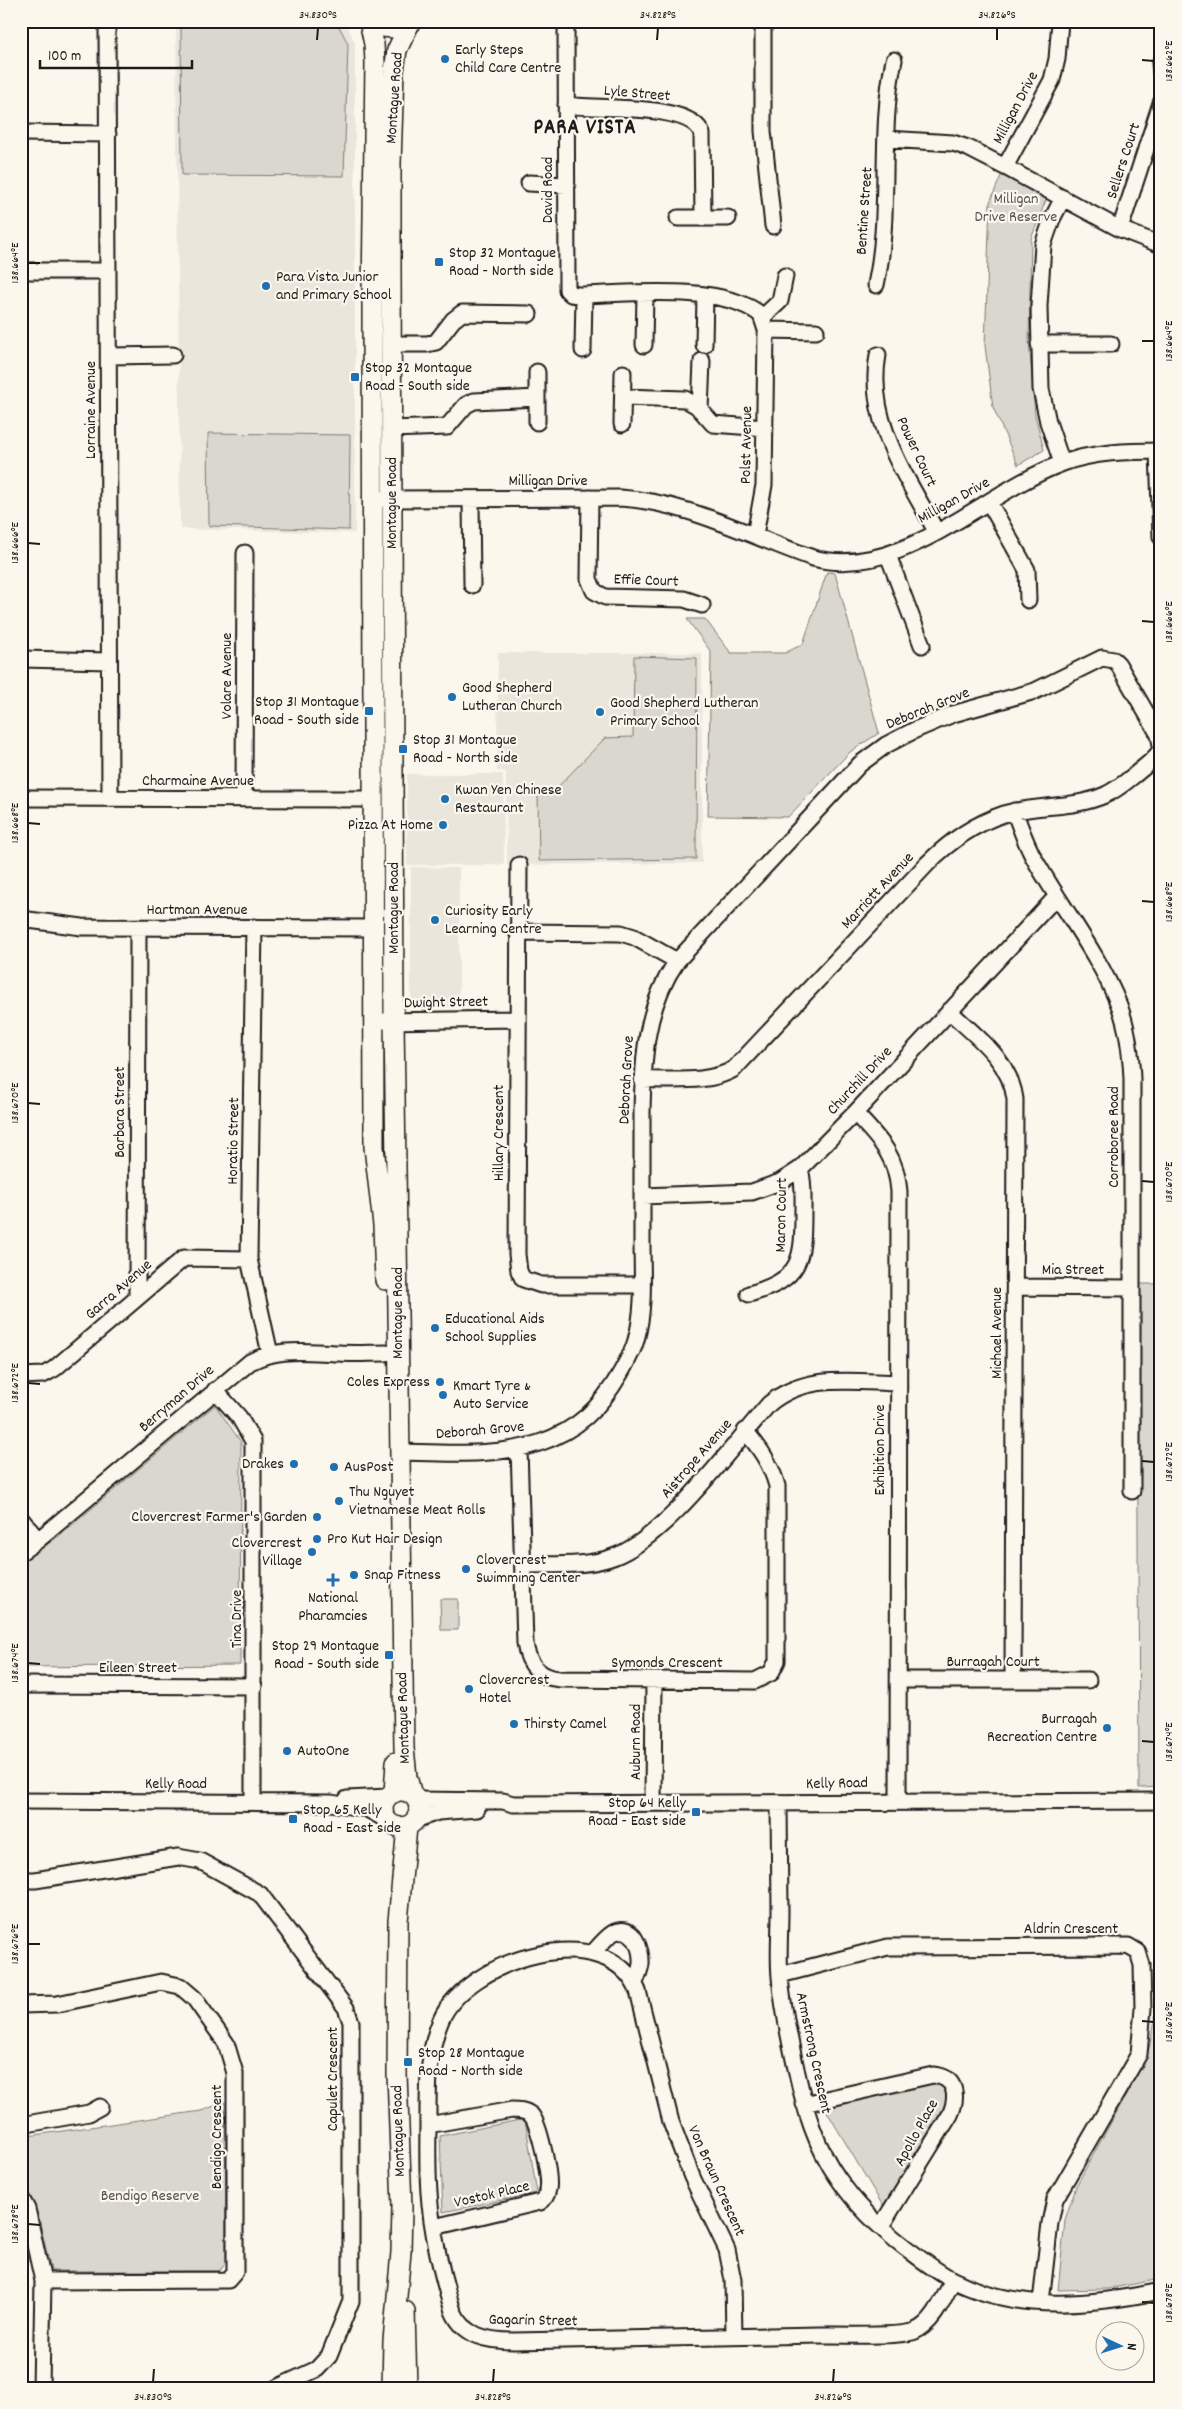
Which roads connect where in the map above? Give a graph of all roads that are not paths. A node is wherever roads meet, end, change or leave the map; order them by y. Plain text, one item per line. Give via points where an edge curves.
1 (107, 21) edge
2 (369, 21) edge
3 (566, 21) edge
4 (763, 21) edge
5 (1060, 21) edge
6 (411, 22) edge
7 (894, 60) dead end
8 (1161, 103) edge
9 (566, 105) junction
10 (21, 133) edge
11 (108, 134) junction
12 (887, 139) junction
13 (1005, 167) junction
14 (528, 183) dead end
15 (566, 185) junction
16 (1064, 198) junction
17 (678, 218) dead end
18 (704, 218) junction
19 (728, 218) dead end
20 (772, 226) dead end
21 (1120, 229) junction
22 (1161, 245) edge
23 (21, 271) edge
24 (108, 271) junction
25 (785, 276) dead end
26 (876, 284) dead end
27 (645, 294) junction
28 (584, 295) junction
29 (705, 295) junction
30 (529, 314) dead end
31 (764, 323) junction
32 (816, 331) dead end
33 (391, 344) junction
34 (1039, 344) junction
35 (1111, 344) dead end
36 (644, 346) dead end
37 (584, 350) dead end
38 (173, 355) dead end
39 (878, 355) dead end
40 (109, 356) junction
41 (536, 372) dead end
42 (624, 373) dead end
43 (623, 397) junction
44 (537, 398) junction
45 (700, 410) junction
46 (537, 422) dead end
47 (622, 424) dead end
48 (765, 428) junction
49 (391, 429) junction
50 (1159, 452) edge
51 (1062, 463) junction
52 (590, 498) junction
53 (373, 499) junction
54 (392, 499) junction
55 (471, 499) junction
56 (989, 502) junction
57 (936, 531) junction
58 (755, 535) junction
59 (1161, 537) edge
60 (245, 553) dead end
61 (888, 555) junction
62 (472, 585) dead end
63 (1028, 600) dead end
64 (702, 604) dead end
65 (922, 645) dead end
66 (21, 659) edge
67 (109, 660) junction
68 (1161, 745) edge
69 (1161, 749) edge
70 (21, 798) edge
71 (110, 798) junction
72 (244, 798) junction
73 (393, 798) junction
74 (374, 799) junction
75 (1014, 811) junction
76 (518, 865) dead end
77 (1057, 896) junction
78 (21, 918) edge
79 (254, 927) junction
80 (138, 928) junction
81 (374, 928) junction
82 (517, 932) junction
83 (677, 961) junction
84 (949, 1011) junction
85 (517, 1020) junction
86 (375, 1021) junction
87 (394, 1021) junction
88 (642, 1080) junction
89 (855, 1113) junction
90 (800, 1169) junction
91 (642, 1196) junction
92 (249, 1259) junction
93 (642, 1285) junction
94 (1015, 1287) junction
95 (1131, 1288) junction
96 (750, 1294) dead end
97 (138, 1296) junction
98 (392, 1353) junction
99 (270, 1354) junction
100 (21, 1376) edge
101 (898, 1383) junction
102 (215, 1390) junction
103 (745, 1431) junction
104 (519, 1448) junction
105 (394, 1452) junction
106 (1132, 1491) dead end
107 (21, 1519) edge
108 (38, 1540) junction
109 (21, 1552) edge
110 (523, 1565) junction
111 (898, 1680) junction
112 (1013, 1680) junction
113 (1088, 1680) dead end
114 (654, 1681) junction
115 (21, 1685) edge
116 (254, 1686) junction
117 (402, 1796) junction
118 (21, 1801) edge
119 (253, 1801) junction
120 (898, 1801) junction
121 (1161, 1801) edge
122 (331, 1803) junction
123 (653, 1803) junction
124 (780, 1803) junction
125 (513, 1804) junction
126 (400, 1822) junction
127 (21, 1880) edge
128 (593, 1953) junction
129 (509, 1964) joint
130 (780, 1975) junction
131 (634, 1983) junction
132 (21, 2005) edge
133 (804, 2104) junction
134 (100, 2106) dead end
135 (21, 2125) edge
136 (428, 2125) junction
137 (21, 2198) edge
138 (881, 2226) junction
139 (434, 2227) junction
140 (401, 2252) junction
141 (953, 2280) junction
142 (43, 2281) junction
143 (1161, 2292) edge
144 (1041, 2302) junction
145 (734, 2337) junction
146 (41, 2388) edge
147 (276, 2388) edge
148 (392, 2388) edge
149 (407, 2388) edge

1 - 11 street, Lorraine Avenue
2 - 6 main road via 392,28
2 - 53 main road, Montague Road via 375,62
3 - 9 street, David Road
4 - 20 street via 763,131
5 - 13 street, Milligan Drive via 1052,80
6 - 33 main road, Montague Road via 397,50 393,88
7 - 12 street, Bentine Street via 888,95
8 - 21 street, Sellers Court
9 - 15 street, David Road
9 - 18 street, Lyle Street via 656,110 694,121 702,134
10 - 11 street
11 - 24 street, Lorraine Avenue
12 - 13 street via 953,143
12 - 26 street, Bentine Street via 882,242
13 - 16 street, Milligan Drive
14 - 15 street
15 - 28 street, David Road via 566,284 568,293
16 - 21 street, Milligan Drive
16 - 34 street via 1048,228 1040,258
17 - 18 street
18 - 19 street
21 - 22 street, Milligan Drive
23 - 24 street
24 - 40 street, Lorraine Avenue
25 - 31 street via 780,301
27 - 28 street
27 - 29 street
27 - 36 street
28 - 37 street
29 - 31 street via 740,303
29 - 45 street
30 - 33 street via 462,313 436,342
31 - 32 street
31 - 48 street, Polst Avenue
33 - 49 main road, Montague Road
34 - 35 street
34 - 51 street via 1043,402
38 - 40 street
39 - 57 street, Power Court via 875,386 882,424 895,457
40 - 67 street, Lorraine Avenue
41 - 44 street
42 - 43 street
43 - 45 street via 681,398
43 - 47 street
44 - 46 street
44 - 49 street via 474,401 450,426
45 - 48 street via 716,425
48 - 58 street, Polst Avenue via 764,493
49 - 54 main road, Montague Road
50 - 51 street, Milligan Drive via 1112,453
50 - 59 street
51 - 56 street, Milligan Drive
52 - 55 street, Milligan Drive
52 - 58 street, Milligan Drive via 634,499 665,504
52 - 64 street, Effie Court via 590,584 594,592 605,597 684,599
53 - 54 street, Milligan Drive
53 - 74 main road, Montague Road
54 - 55 street, Milligan Drive
54 - 73 main road, Montague Road
55 - 62 street
56 - 57 street, Milligan Drive
56 - 63 street via 1025,567
57 - 61 street, Milligan Drive
58 - 61 street, Milligan Drive via 829,562 864,562
60 - 72 street, Volare Avenue
61 - 65 street
66 - 67 street
67 - 71 street, Lorraine Avenue
68 - 83 street, Deborah Grove via 1159,735 1123,671 1108,658 1098,659 1035,691 938,720 871,755
69 - 75 street, Marriott Avenue via 1155,758 1104,796 1080,803
70 - 71 street, Charmaine Avenue
71 - 72 street, Charmaine Avenue
72 - 74 street, Charmaine Avenue
73 - 74 main road
73 - 87 main road, Montague Road
74 - 81 main road, Montague Road
75 - 77 street, Corroboree Road via 1034,859
75 - 88 street, Marriott Avenue via 970,829 937,854 734,1069 712,1078
76 - 82 street, Hillary Crescent
77 - 84 street, Churchill Drive
77 - 95 street, Corroboree Road via 1099,964 1119,1006 1126,1033 1132,1079
78 - 80 street, Hartman Avenue via 69,926
79 - 80 street, Hartman Avenue
79 - 81 street, Hartman Avenue
79 - 92 street, Horatio Street
80 - 97 street, Barbara Street
81 - 86 main road, Montague Road
82 - 83 street via 621,933
82 - 85 street, Hillary Crescent
83 - 88 street, Deborah Grove via 662,985 652,1011
84 - 89 street, Churchill Drive
84 - 94 street, Michael Avenue via 996,1056 1014,1090
85 - 87 street, Dwight Street
85 - 93 street, Hillary Crescent via 517,1254 521,1276 528,1282 541,1285
86 - 87 street, Dwight Street
86 - 98 main road, Montague Road via 374,1147
87 - 98 main road, Montague Road
88 - 91 street, Deborah Grove
89 - 90 street, Churchill Drive
89 - 101 street, Exhibition Drive via 888,1151 898,1181
90 - 91 street, Churchill Drive via 774,1185 752,1192
90 - 96 street, Maron Court via 802,1248 798,1263 776,1284
91 - 93 street, Deborah Grove
92 - 97 street, Garra Avenue via 184,1258
92 - 99 street, Horatio Street
93 - 104 street, Deborah Grove via 636,1339 602,1403 567,1431
94 - 95 street, Mia Street
94 - 112 street, Michael Avenue
95 - 106 street, Corroboree Road
97 - 100 street, Garra Avenue via 54,1369 43,1375
98 - 99 street, Berryman Drive via 290,1351
98 - 105 main road, Montague Road
99 - 102 street, Berryman Drive via 244,1366
101 - 103 street, Aistrope Avenue via 803,1384 777,1397
101 - 111 street, Exhibition Drive
102 - 108 street, Berryman Drive
102 - 116 street, Tina Drive via 239,1417 253,1441
103 - 110 street, Aistrope Avenue via 680,1507 623,1553 593,1562
103 - 114 street, Symonds Crescent via 764,1455 777,1486 775,1667 766,1677 755,1681
104 - 105 street, Deborah Grove
104 - 110 street, Symonds Crescent
105 - 117 main road, Montague Road via 406,1778
107 - 108 street
108 - 109 street, Berryman Drive
110 - 114 street, Symonds Crescent via 526,1653 538,1672 550,1679
111 - 112 street, Burragah Court
111 - 120 street, Exhibition Drive
112 - 113 street, Burragah Court
114 - 123 street, Auburn Road
115 - 116 street, Eileen Street
116 - 119 street, Tina Drive
117 - 122 street, Kelly Road
117 - 125 street, Kelly Road
117 - 126 main road via 418,1812
117 - 126 main road via 383,1805
118 - 119 street, Kelly Road
119 - 122 street, Kelly Road
120 - 121 street, Kelly Road
120 - 124 street, Kelly Road
122 - 126 street, Kelly Road via 367,1809
123 - 124 street, Kelly Road
123 - 125 street, Kelly Road
124 - 130 street, Armstrong Crescent
125 - 126 street, Kelly Road via 501,1808 438,1812
126 - 140 main road, Montague Road via 397,2074
127 - 147 street, Capulet Crescent via 178,1857 200,1861 260,1894 346,2008 351,2022 351,2301 329,2356 317,2369
128 - 129 street, Von Braun Crescent via 563,1951
128 - 131 street, Von Braun Crescent via 614,1961
128 - 131 street via 614,1932 630,1933 639,1943 641,1952 641,1964
129 - 136 street, Gagarin Street via 484,1974 470,1984 450,2004 440,2020 431,2052
130 - 133 street, Armstrong Crescent
130 - 144 street, Aldrin Crescent via 888,1947 1128,1946 1138,1952 1142,1965 1143,1999 1138,2054 1055,2200
131 - 145 street, Von Braun Crescent via 671,2122 692,2177 727,2250 733,2280
132 - 142 street, Bendigo Crescent via 57,2004 161,1982 180,1986 194,1998 226,2043 235,2073 235,2272 228,2280
133 - 138 street, Armstrong Crescent via 812,2129 837,2177
133 - 138 street, Apollo Place via 933,2075 951,2083 955,2098 950,2115
134 - 135 street via 89,2113
136 - 139 street, Gagarin Street via 428,2190
136 - 139 street, Vostok Place via 512,2110 526,2112 538,2126 549,2182 547,2195 540,2202
137 - 142 street via 27,2209
138 - 141 street, Armstrong Crescent via 921,2260
139 - 145 street, Gagarin Street via 453,2311 462,2325 480,2337 514,2341
140 - 148 main road, Montague Road
140 - 149 main road, Montague Road
141 - 144 street, Armstrong Crescent via 997,2294
141 - 145 street, Gagarin Street via 935,2312 911,2332
142 - 146 street
143 - 144 street, Armstrong Crescent via 1088,2303

